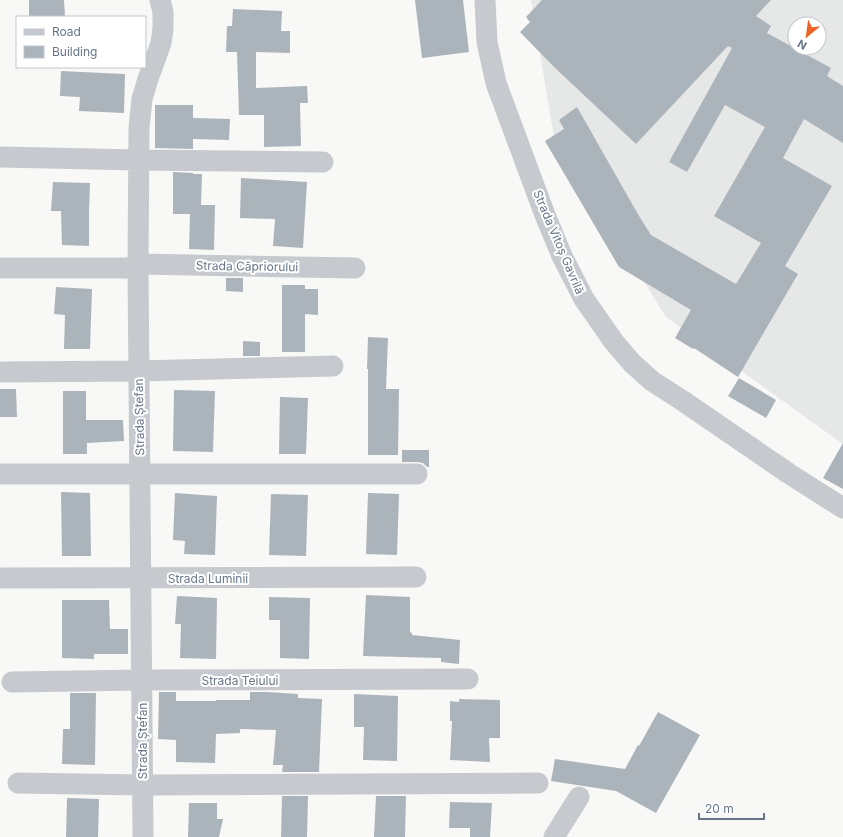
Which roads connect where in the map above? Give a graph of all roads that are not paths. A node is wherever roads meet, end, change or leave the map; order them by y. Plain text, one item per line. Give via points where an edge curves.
1 (160, 0) edge
2 (485, 0) edge
3 (0, 157) edge
4 (139, 160) junction
5 (323, 162) dead end
6 (138, 266) junction
7 (0, 268) edge
8 (355, 268) dead end
9 (333, 366) dead end
10 (139, 371) junction
11 (0, 372) edge
12 (0, 474) edge
13 (140, 474) junction
14 (417, 474) dead end
15 (843, 508) edge
16 (416, 577) dead end
17 (0, 578) edge
18 (141, 578) junction
19 (468, 679) dead end
20 (142, 680) junction
21 (12, 682) dead end
22 (18, 783) dead end
23 (538, 783) dead end
24 (142, 785) junction
25 (578, 797) dead end
26 (143, 837) edge
27 (554, 837) edge

1 - 4 street, Strada Ștefan via 163,29 161,43 142,99
2 - 15 street, Strada Vitoș Gavrilă via 487,42 496,83 562,256 584,299 605,330 632,363 652,381
3 - 4 street
4 - 5 street
4 - 6 street, Strada Ștefan
6 - 7 street, Strada Căpriorului
6 - 8 street, Strada Căpriorului
6 - 10 street, Strada Ștefan
9 - 10 street
10 - 11 street
10 - 13 street, Strada Ștefan
12 - 13 street
13 - 14 street
13 - 18 street, Strada Ștefan
16 - 18 street, Strada Luminii
17 - 18 street, Strada Luminii
18 - 20 street, Strada Ștefan
19 - 20 street, Strada Teiului
20 - 21 street, Strada Teiului
20 - 24 street, Strada Ștefan
22 - 24 street
23 - 24 street
24 - 26 street, Strada Ștefan
25 - 27 street

